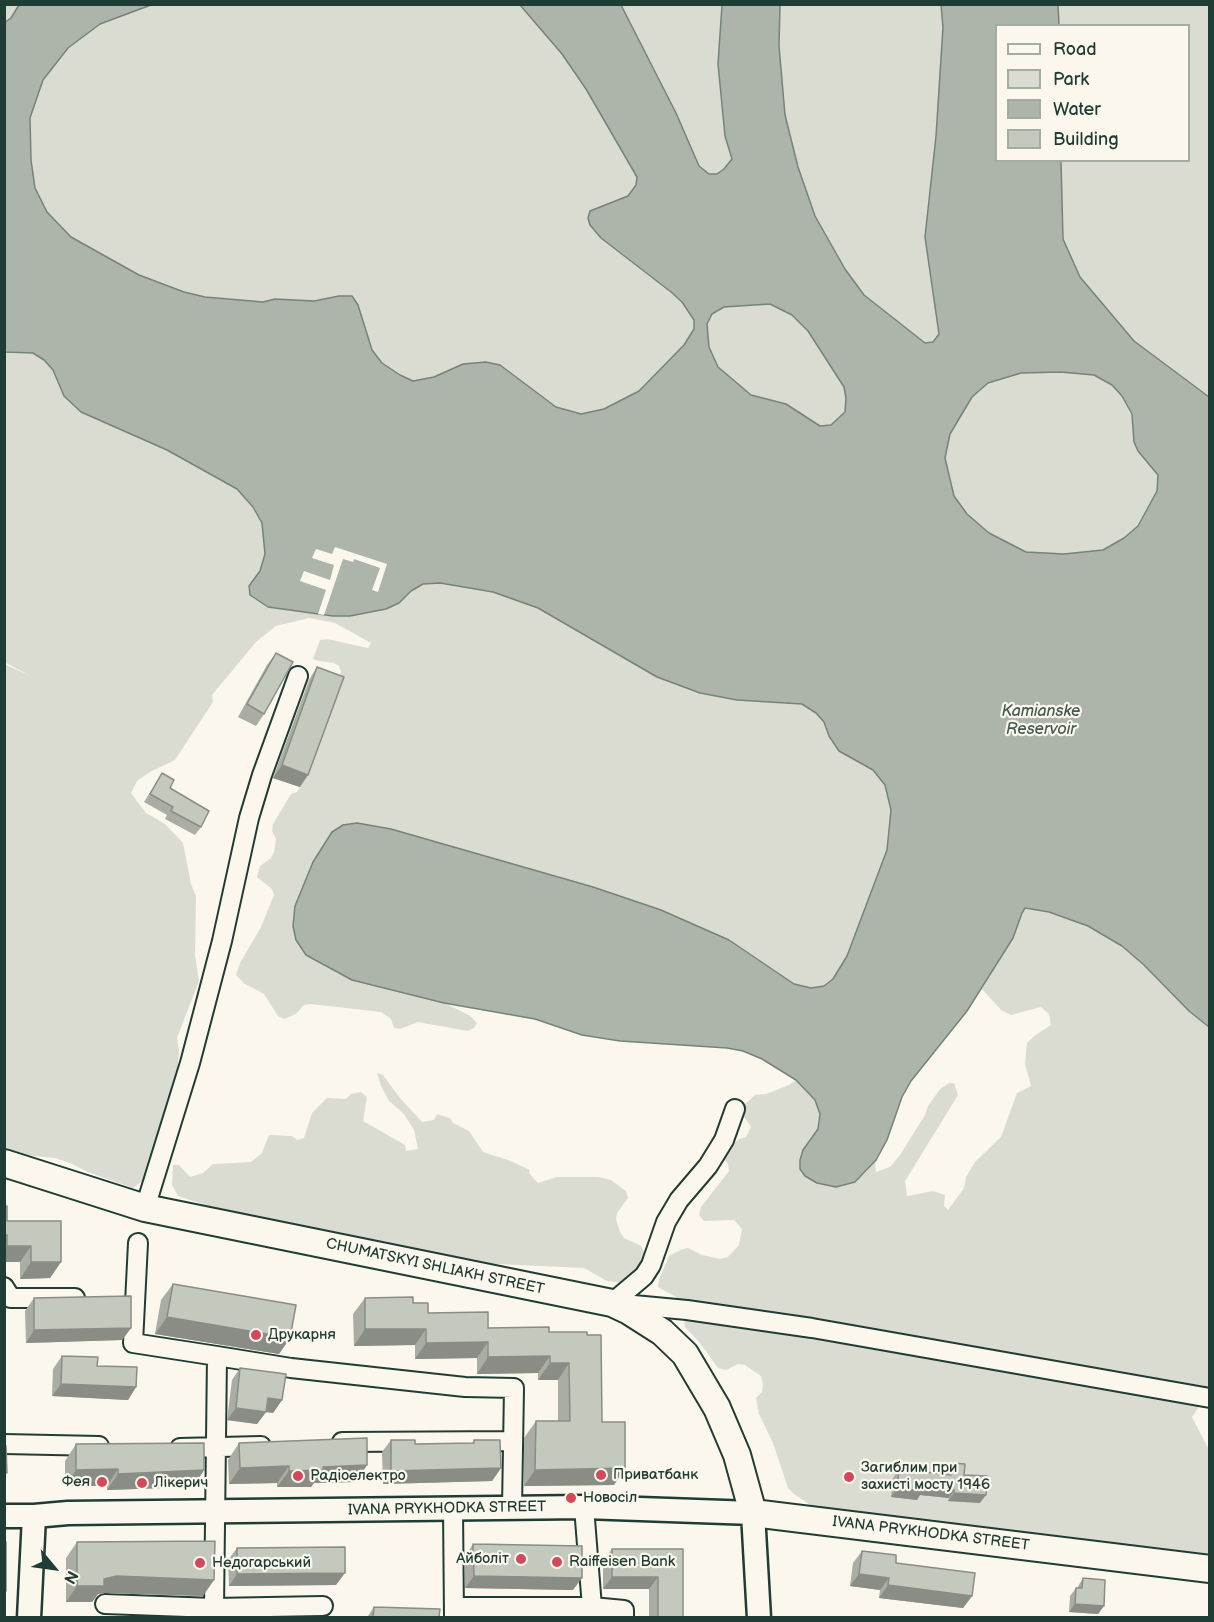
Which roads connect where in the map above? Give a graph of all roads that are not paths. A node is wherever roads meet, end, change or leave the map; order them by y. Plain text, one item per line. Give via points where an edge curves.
1 (297, 676) dead end
2 (735, 1110) dead end
3 (4, 1163) edge
4 (145, 1208) junction
5 (138, 1243) dead end
6 (4, 1287) edge
7 (113, 1297) edge
8 (135, 1297) junction
9 (90, 1298) edge
10 (612, 1303) junction
11 (217, 1356) junction
12 (1209, 1398) edge
13 (513, 1441) junction
14 (323, 1443) edge
15 (4, 1444) edge
16 (275, 1446) edge
17 (122, 1447) edge
18 (157, 1448) edge
19 (216, 1449) junction
20 (584, 1507) junction
21 (512, 1508) junction
22 (453, 1509) junction
23 (215, 1512) junction
24 (753, 1513) junction
25 (4, 1516) edge
26 (34, 1516) junction
27 (1209, 1569) edge
28 (105, 1604) dead end
29 (323, 1606) dead end
30 (592, 1607) junction
31 (214, 1608) junction
32 (454, 1612) edge
33 (28, 1617) edge
34 (624, 1617) edge
35 (759, 1617) edge

1 - 4 street via 249,818 190,1063
2 - 10 street via 724,1140 708,1166 666,1222 644,1276
3 - 4 highway, CHUMATSKYI SHLIAKH STREET
4 - 10 highway, CHUMATSKYI SHLIAKH STREET
5 - 8 street
6 - 9 street via 11,1298
7 - 8 street
8 - 11 street via 133,1343
10 - 12 street via 812,1328
10 - 24 highway, CHUMATSKYI SHLIAKH STREET via 662,1332 685,1354 717,1408 737,1455
11 - 13 street via 465,1387 514,1388
11 - 19 street
13 - 14 street
13 - 21 street
15 - 17 street
16 - 19 street
18 - 19 street
19 - 23 street
20 - 21 main road, IVANA PRYKHODKA STREET
20 - 24 main road, IVANA PRYKHODKA STREET
20 - 30 street
21 - 22 main road, IVANA PRYKHODKA STREET
22 - 23 main road, IVANA PRYKHODKA STREET
22 - 32 street
23 - 26 main road, IVANA PRYKHODKA STREET
23 - 31 street
24 - 27 highway, IVANA PRYKHODKA STREET
24 - 35 main road
25 - 26 main road, IVANA PRYKHODKA STREET
26 - 33 main road
28 - 31 street
29 - 31 street
30 - 32 street
30 - 34 street via 624,1610

